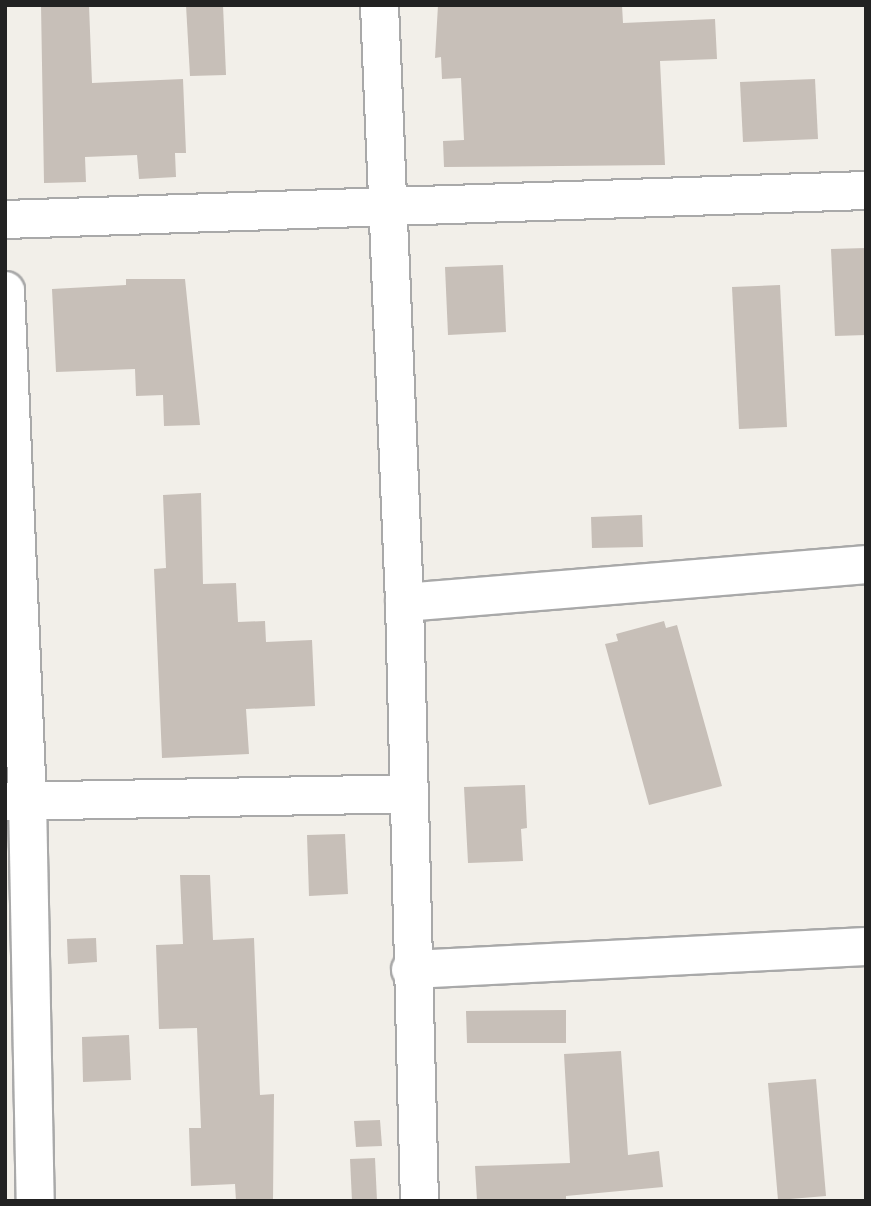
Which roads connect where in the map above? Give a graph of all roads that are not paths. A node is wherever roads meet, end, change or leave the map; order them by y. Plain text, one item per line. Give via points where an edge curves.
1 (379, 5) edge
2 (866, 190) edge
3 (385, 207) junction
4 (5, 219) edge
5 (5, 290) edge
6 (866, 564) edge
7 (404, 602) junction
8 (407, 793) junction
9 (16, 800) edge
10 (866, 946) edge
11 (410, 969) junction
12 (35, 1201) edge
13 (419, 1201) edge

1 - 3 street
2 - 3 street
3 - 4 street
3 - 7 street
5 - 9 street
6 - 7 street
7 - 8 street
8 - 9 street
8 - 11 street
9 - 12 street
10 - 11 street
11 - 13 street

